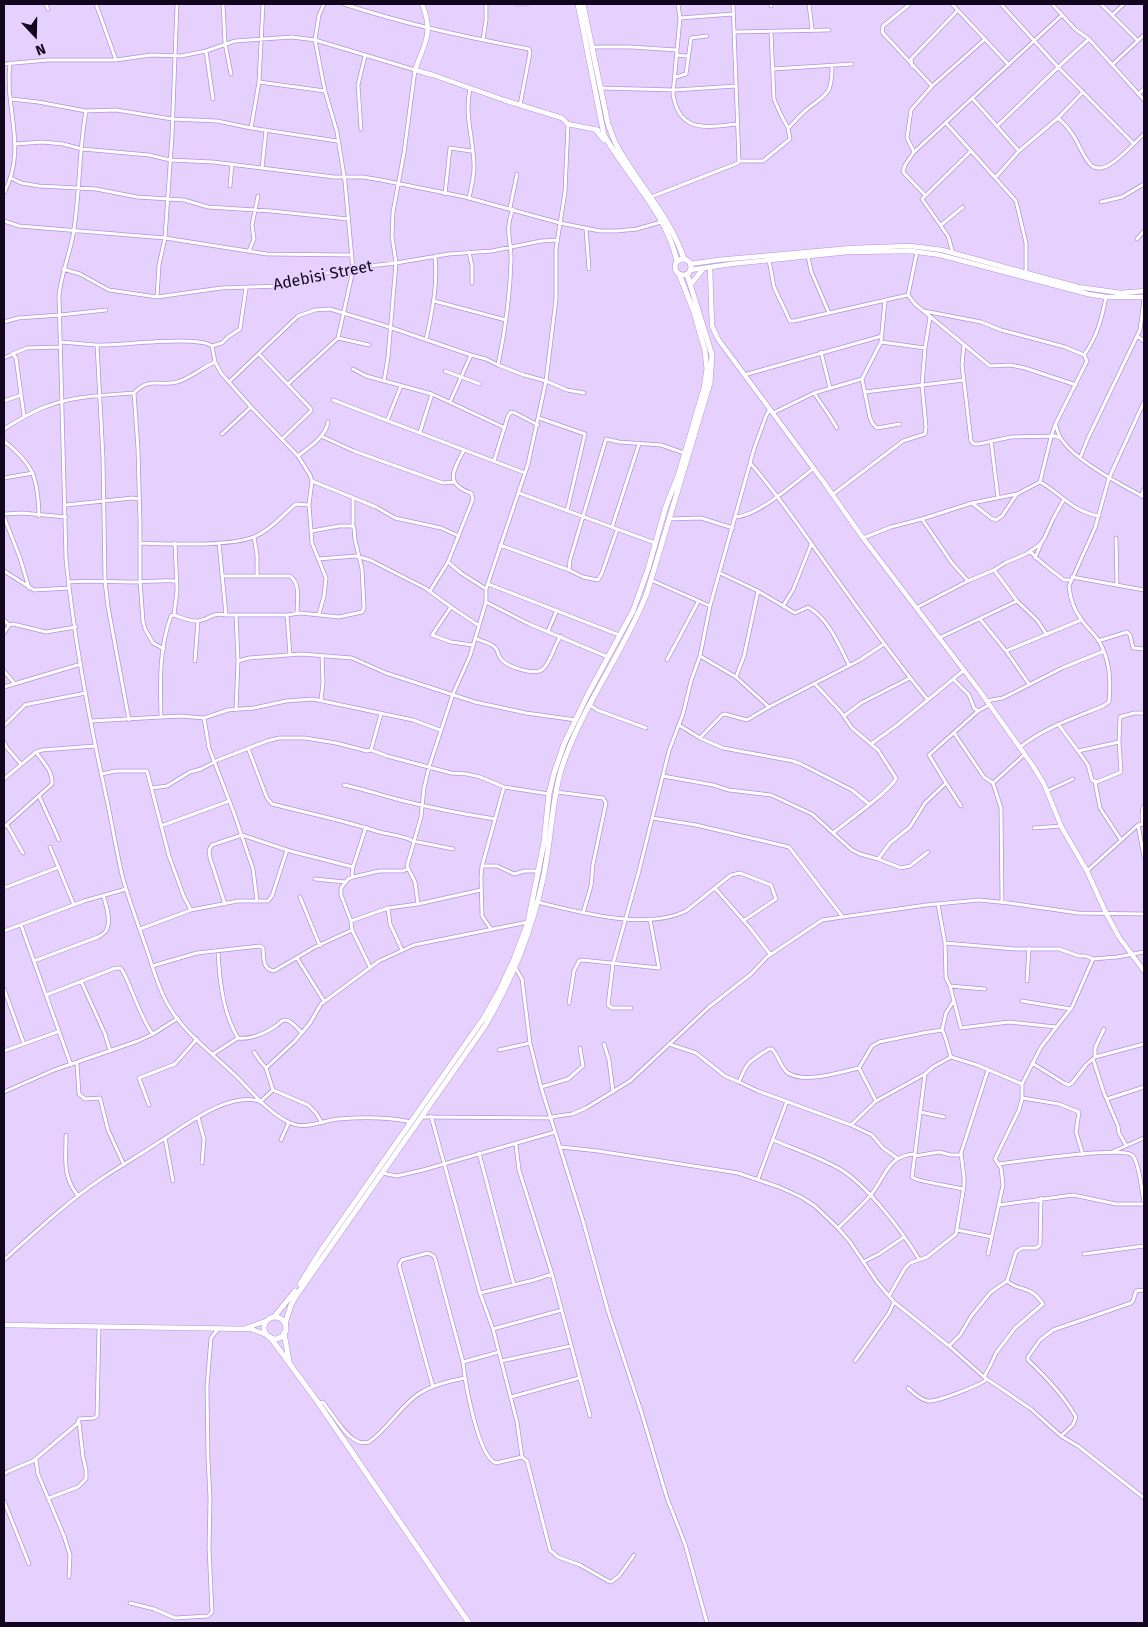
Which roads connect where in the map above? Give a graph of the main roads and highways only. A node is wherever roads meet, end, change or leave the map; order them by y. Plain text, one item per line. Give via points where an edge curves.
1 (422, 4) edge
2 (578, 4) edge
3 (583, 4) edge
4 (603, 128) junction
5 (594, 130) junction
6 (612, 150) junction
7 (660, 214) junction
8 (684, 259) junction
9 (677, 262) junction
10 (710, 268) junction
11 (689, 269) junction
12 (703, 269) junction
13 (678, 274) junction
14 (691, 284) junction
15 (1144, 292) edge
16 (1144, 299) edge
17 (1144, 971) edge
18 (274, 1317) junction
19 (266, 1321) junction
20 (285, 1324) junction
21 (4, 1326) edge
22 (243, 1329) junction
23 (284, 1332) junction
24 (268, 1336) junction
25 (289, 1362) junction
26 (470, 1623) edge

1 - 5 main road via 429,28 415,70 562,118 568,124
2 - 4 main road
3 - 7 main road via 610,129 617,147
4 - 5 main road
4 - 6 main road
5 - 6 main road
6 - 7 main road
7 - 8 main road via 674,233
7 - 9 main road
8 - 9 main road
8 - 11 main road
9 - 13 main road via 675,270
10 - 12 main road
10 - 16 main road via 892,250 940,255 1106,297
10 - 17 main road via 714,332 1037,773 1106,913
11 - 12 main road
11 - 13 main road via 683,275
11 - 14 main road
11 - 15 main road via 718,260 888,246 918,247 1096,290
12 - 14 main road
13 - 18 main road via 700,329 707,368 704,388 633,611 564,744 554,774 528,922 514,959 483,1019 301,1283
14 - 20 main road via 712,355 708,390 670,520 636,620 574,734 561,771 543,879 531,926 515,967 485,1026 296,1296
18 - 19 main road
18 - 20 main road
19 - 22 main road
19 - 24 main road via 264,1328
20 - 23 main road
21 - 22 main road
22 - 24 main road
23 - 24 main road via 276,1338
23 - 25 main road
24 - 25 main road
25 - 26 main road

